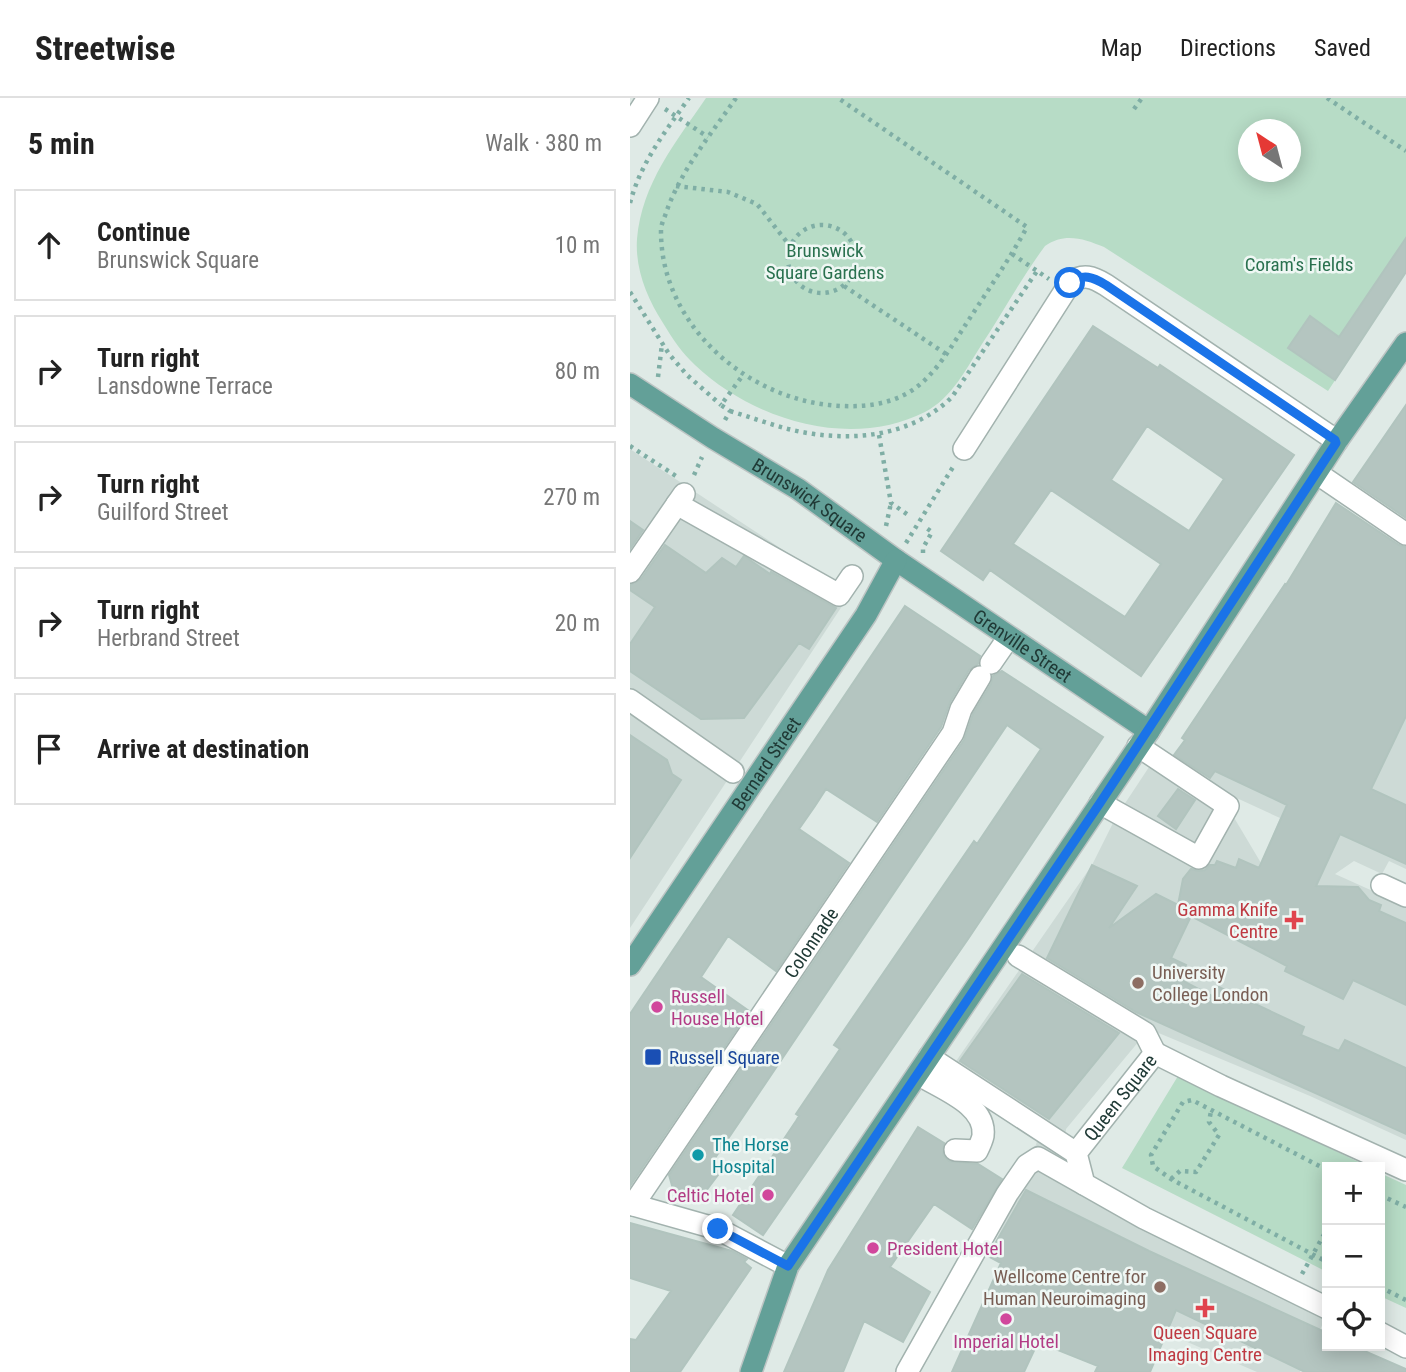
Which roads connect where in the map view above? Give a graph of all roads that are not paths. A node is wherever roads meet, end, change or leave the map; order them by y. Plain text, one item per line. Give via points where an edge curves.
1 (648, 99) edge
2 (630, 126) edge
3 (1406, 344) edge
4 (630, 384) edge
5 (1337, 442) junction
6 (964, 449) dead end
7 (1318, 474) junction
8 (1406, 534) edge
9 (896, 560) junction
10 (630, 572) edge
11 (852, 576) dead end
12 (1009, 637) junction
13 (630, 700) edge
14 (1143, 739) junction
15 (733, 772) dead end
16 (1100, 803) junction
17 (1382, 885) dead end
18 (1406, 896) edge
19 (1013, 947) junction
20 (630, 965) edge
21 (1120, 1003) dead end
22 (1155, 1053) junction
23 (923, 1066) junction
24 (955, 1150) dead end
25 (1076, 1153) junction
26 (1406, 1170) edge
27 (1084, 1184) junction
28 (631, 1204) edge
29 (788, 1266) junction
30 (1322, 1305) edge
31 (1385, 1336) edge
32 (1406, 1347) edge
33 (751, 1372) edge
34 (907, 1372) edge

1 - 2 street
3 - 5 main road
4 - 9 main road, Brunswick Square via 798,489
5 - 6 street via 1088,276 1070,283
5 - 7 main road
7 - 8 street
7 - 14 main road
9 - 12 main road, Grenville Street
9 - 20 main road, Bernard Street via 866,615
10 - 11 street via 683,490 839,595
12 - 14 main road, Grenville Street
12 - 28 street, Colonnade via 961,709 953,733
13 - 15 street
14 - 16 main road
14 - 16 street via 1228,806 1199,858
16 - 19 main road
17 - 18 street
19 - 21 street
19 - 22 street via 1145,1033
19 - 23 main road
22 - 25 street, Queen Square
22 - 26 street, Queen Square
23 - 24 street via 981,1120 983,1135 977,1151
23 - 25 street
23 - 29 main road
25 - 27 street, Queen Square
27 - 30 street
27 - 34 street via 1038,1158 1027,1165
28 - 29 street via 718,1229
29 - 33 main road
31 - 32 street

